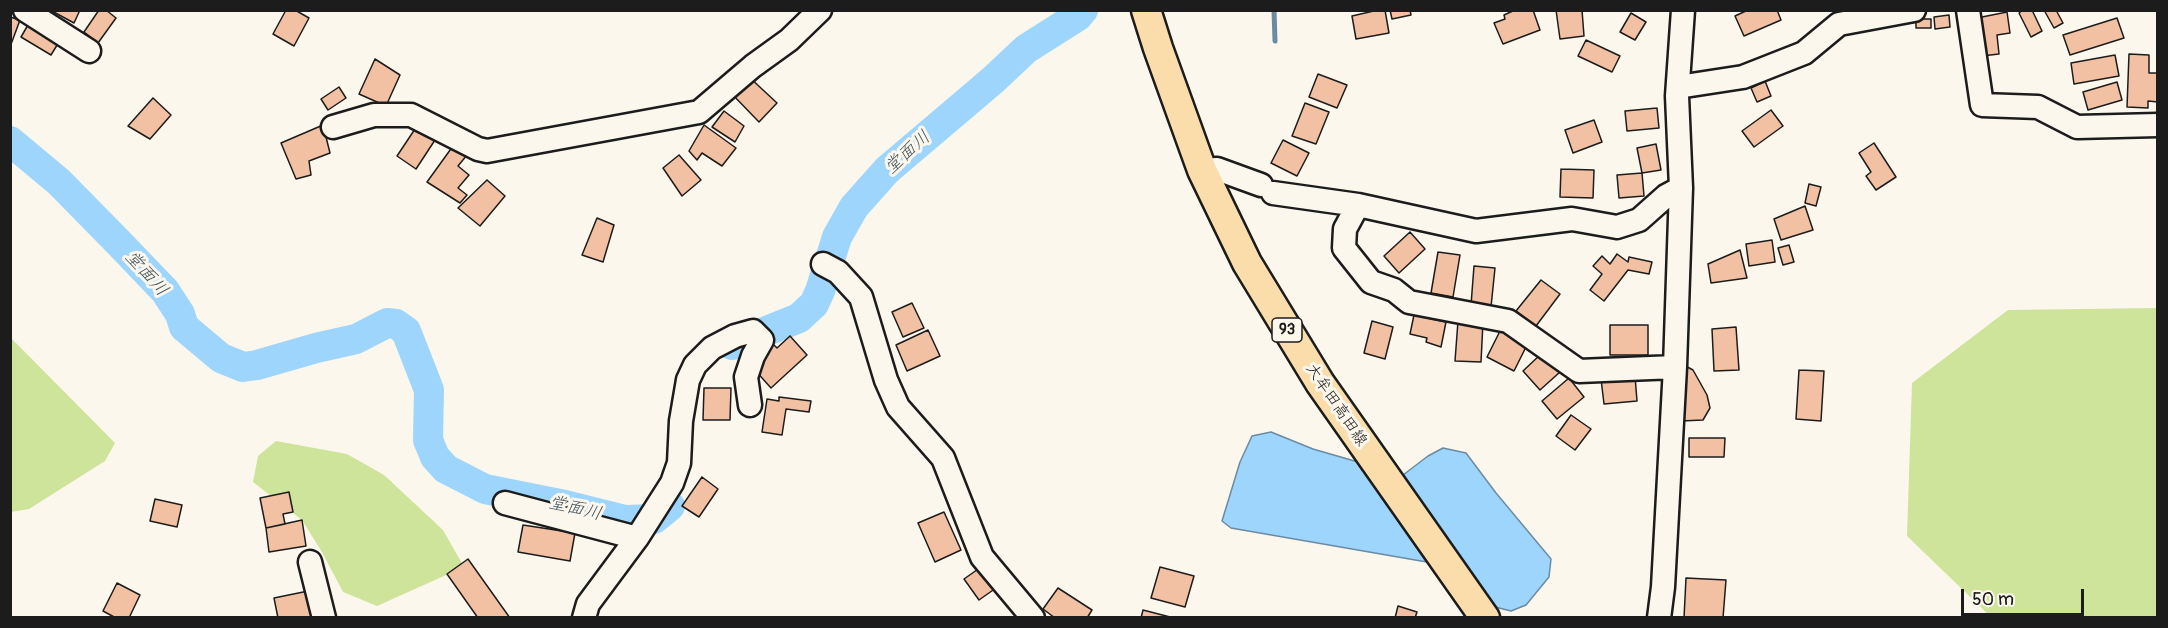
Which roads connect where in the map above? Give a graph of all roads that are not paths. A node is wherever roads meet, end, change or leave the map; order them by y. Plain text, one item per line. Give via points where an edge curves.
1 (25, 10) edge
2 (820, 10) edge
3 (1146, 10) edge
4 (1683, 10) edge
5 (1914, 10) edge
6 (1968, 10) edge
7 (89, 51) dead end
8 (1678, 87) junction
9 (2157, 125) edge
10 (333, 127) dead end
11 (1202, 170) junction
12 (1681, 188) junction
13 (1358, 205) junction
14 (823, 264) dead end
15 (1675, 367) junction
16 (750, 405) dead end
17 (505, 503) dead end
18 (637, 538) junction
19 (310, 562) dead end
20 (324, 618) edge
21 (584, 618) edge
22 (1033, 618) edge
23 (1485, 618) edge
24 (1659, 618) edge

1 - 7 street
2 - 10 street via 699,112 487,151 411,115 374,115
3 - 11 main road, 大牟田高田線 / 93
4 - 8 street
5 - 8 street via 1839,24 1804,53 1743,77
6 - 9 street via 1982,105 2038,107 2077,127
8 - 12 street
11 - 13 street via 1217,169 1267,189
11 - 23 main road, 大牟田高田線 / 93 via 1247,263 1320,383
12 - 13 street via 1639,220 1617,227 1572,219 1476,231
12 - 15 street
13 - 15 street via 1345,229 1344,248 1371,282 1394,290 1409,302 1508,321 1579,371
14 - 22 street via 838,272 861,297 898,407 943,458 982,557
15 - 24 street
16 - 18 street via 746,377 762,340 753,331 712,348 695,365 684,400 679,463 672,483
17 - 18 street
18 - 21 street via 588,604
19 - 20 street

